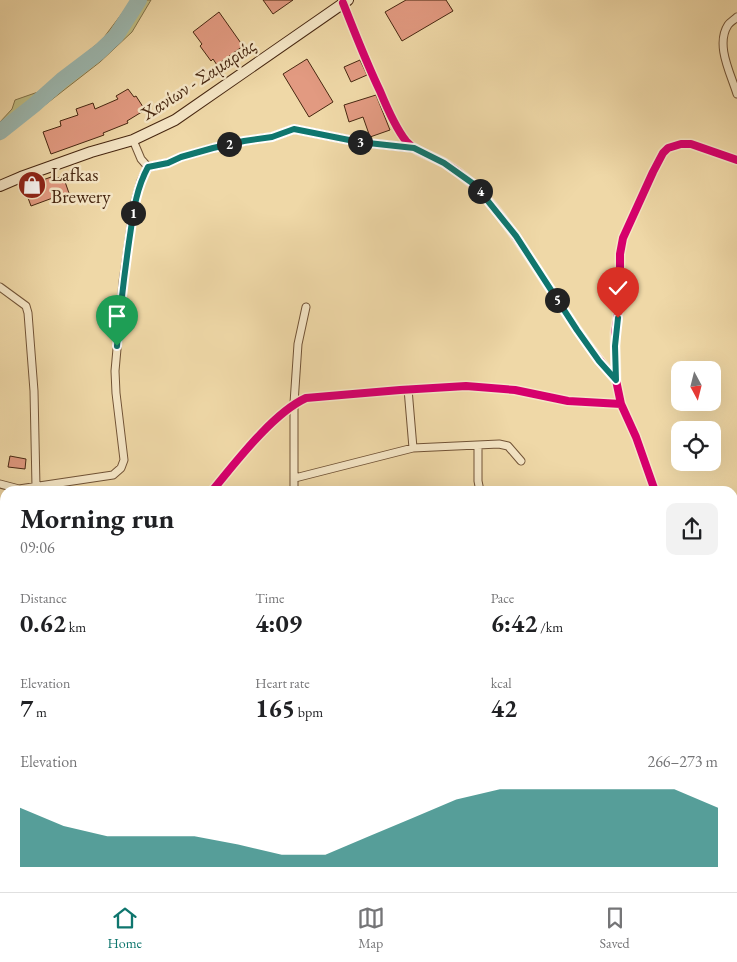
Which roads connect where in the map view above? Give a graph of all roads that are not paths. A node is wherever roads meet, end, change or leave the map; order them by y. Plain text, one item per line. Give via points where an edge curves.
1 (346, 2) edge
2 (737, 17) edge
3 (737, 94) edge
4 (133, 140) junction
5 (414, 148) junction
6 (737, 160) edge
7 (148, 167) junction
8 (0, 186) edge
9 (0, 287) edge
10 (306, 307) dead end
11 (616, 380) junction
12 (408, 389) junction
13 (294, 403) junction
14 (621, 404) junction
15 (478, 445) junction
16 (413, 448) junction
17 (521, 461) dead end
18 (295, 478) junction
19 (36, 486) edge
20 (42, 486) edge
21 (216, 486) edge
22 (294, 486) edge
23 (479, 486) edge
24 (653, 486) edge

1 - 4 main road, Χανίων - Σαμαριάς via 175,120
1 - 5 street via 389,112
2 - 3 street via 728,26 722,43
4 - 7 street
4 - 8 main road, Χανίων - Σαμαριάς via 73,158
5 - 7 street via 359,142 294,129
5 - 11 street via 444,163 475,185 516,236 577,330
6 - 11 street via 691,144 674,145 662,153 623,238 615,333
7 - 20 street via 134,204 115,371 124,460 113,475
9 - 19 street via 26,306 28,313
10 - 13 street via 298,344
11 - 14 street
12 - 13 street via 317,396
12 - 14 street via 466,386 515,390 568,401
12 - 16 street
13 - 18 street
13 - 21 street
14 - 24 street
15 - 16 street
15 - 17 street via 508,446
15 - 23 street
16 - 18 street
18 - 22 street

